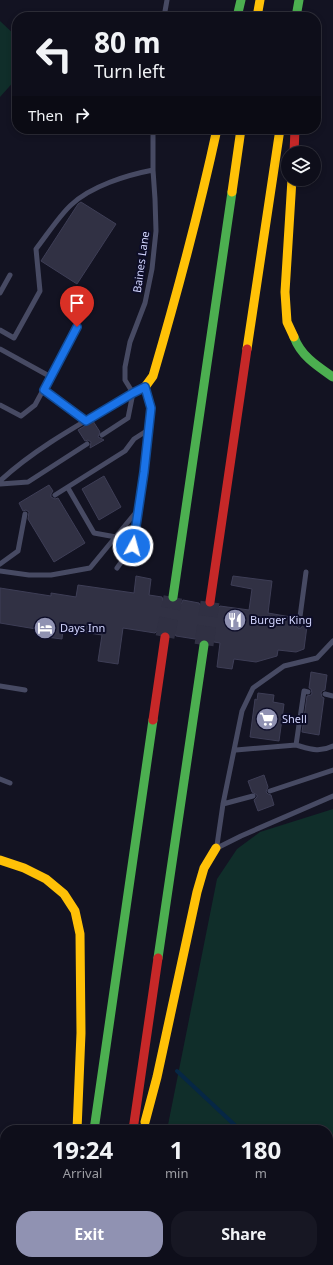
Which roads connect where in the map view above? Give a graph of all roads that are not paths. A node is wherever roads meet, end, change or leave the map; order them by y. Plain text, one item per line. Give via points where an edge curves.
1 (167, 0) edge
2 (241, 0) edge
3 (260, 0) edge
4 (299, 0) edge
5 (165, 12) edge
6 (238, 12) edge
7 (258, 12) edge
8 (298, 12) edge
9 (153, 134) edge
10 (216, 134) edge
11 (240, 134) edge
12 (279, 134) edge
13 (295, 134) edge
14 (294, 146) edge
15 (153, 170) junction
16 (292, 186) edge
17 (10, 275) dead end
18 (0, 293) edge
19 (77, 327) dead end
20 (0, 330) edge
21 (0, 349) edge
22 (51, 377) junction
23 (333, 377) edge
24 (145, 387) junction
25 (44, 390) junction
26 (133, 393) junction
27 (0, 405) edge
28 (86, 421) junction
29 (148, 430) junction
30 (102, 435) dead end
31 (87, 444) dead end
32 (0, 481) edge
33 (0, 484) edge
34 (68, 488) junction
35 (55, 495) dead end
36 (138, 511) junction
37 (25, 514) dead end
38 (116, 537) junction
39 (0, 564) edge
40 (116, 568) dead end
41 (0, 571) edge
42 (306, 572) dead end
43 (173, 597) tunnel mouth
44 (210, 602) tunnel mouth
45 (299, 624) dead end
46 (165, 637) tunnel mouth
47 (333, 641) edge
48 (204, 645) tunnel mouth
49 (0, 686) edge
50 (25, 690) dead end
51 (308, 692) dead end
52 (325, 694) dead end
53 (333, 696) edge
54 (296, 745) junction
55 (333, 746) edge
56 (236, 750) junction
57 (333, 770) edge
58 (0, 779) edge
59 (10, 783) dead end
60 (270, 791) dead end
61 (253, 796) dead end
62 (333, 796) edge
63 (224, 804) junction
64 (216, 848) junction
65 (0, 860) edge
66 (77, 1125) edge
67 (95, 1125) edge
68 (134, 1125) edge
69 (143, 1125) edge

1 - 5 lane
2 - 6 highway
3 - 7 highway
4 - 8 highway
9 - 15 lane, Baines Lane
10 - 24 highway via 178,292 153,376
11 - 43 highway
12 - 44 highway
13 - 14 highway
15 - 20 lane via 124,176 81,196 70,206 36,249 40,291 14,338
15 - 26 lane, Baines Lane via 156,231 152,269 145,302 130,342 125,367 125,380
16 - 23 highway via 286,292 287,322 296,343 311,362
17 - 18 lane
19 - 22 lane
21 - 22 lane
22 - 25 lane
24 - 26 lane
24 - 29 lane via 151,408
25 - 27 lane via 36,405 21,416
25 - 28 lane
26 - 28 lane
26 - 30 lane via 128,418
28 - 32 lane via 38,450
29 - 34 lane via 134,439 125,451
29 - 36 lane
31 - 33 lane via 28,482
34 - 35 lane
34 - 38 lane via 94,533
36 - 38 lane
36 - 40 lane via 133,546
37 - 39 lane via 18,551
38 - 41 lane via 90,568 51,575
42 - 45 lane
46 - 67 highway
47 - 56 lane via 317,658 284,666 253,688 242,711
48 - 68 highway
49 - 50 lane
51 - 54 lane via 304,691
52 - 53 lane
54 - 55 lane via 310,750 325,750
54 - 56 lane
56 - 63 lane
57 - 60 lane
58 - 59 lane
61 - 63 lane
62 - 64 lane
63 - 64 lane
64 - 69 highway via 204,868 197,892 157,1077
65 - 66 highway via 46,878 64,894 75,911 80,934 81,1033

